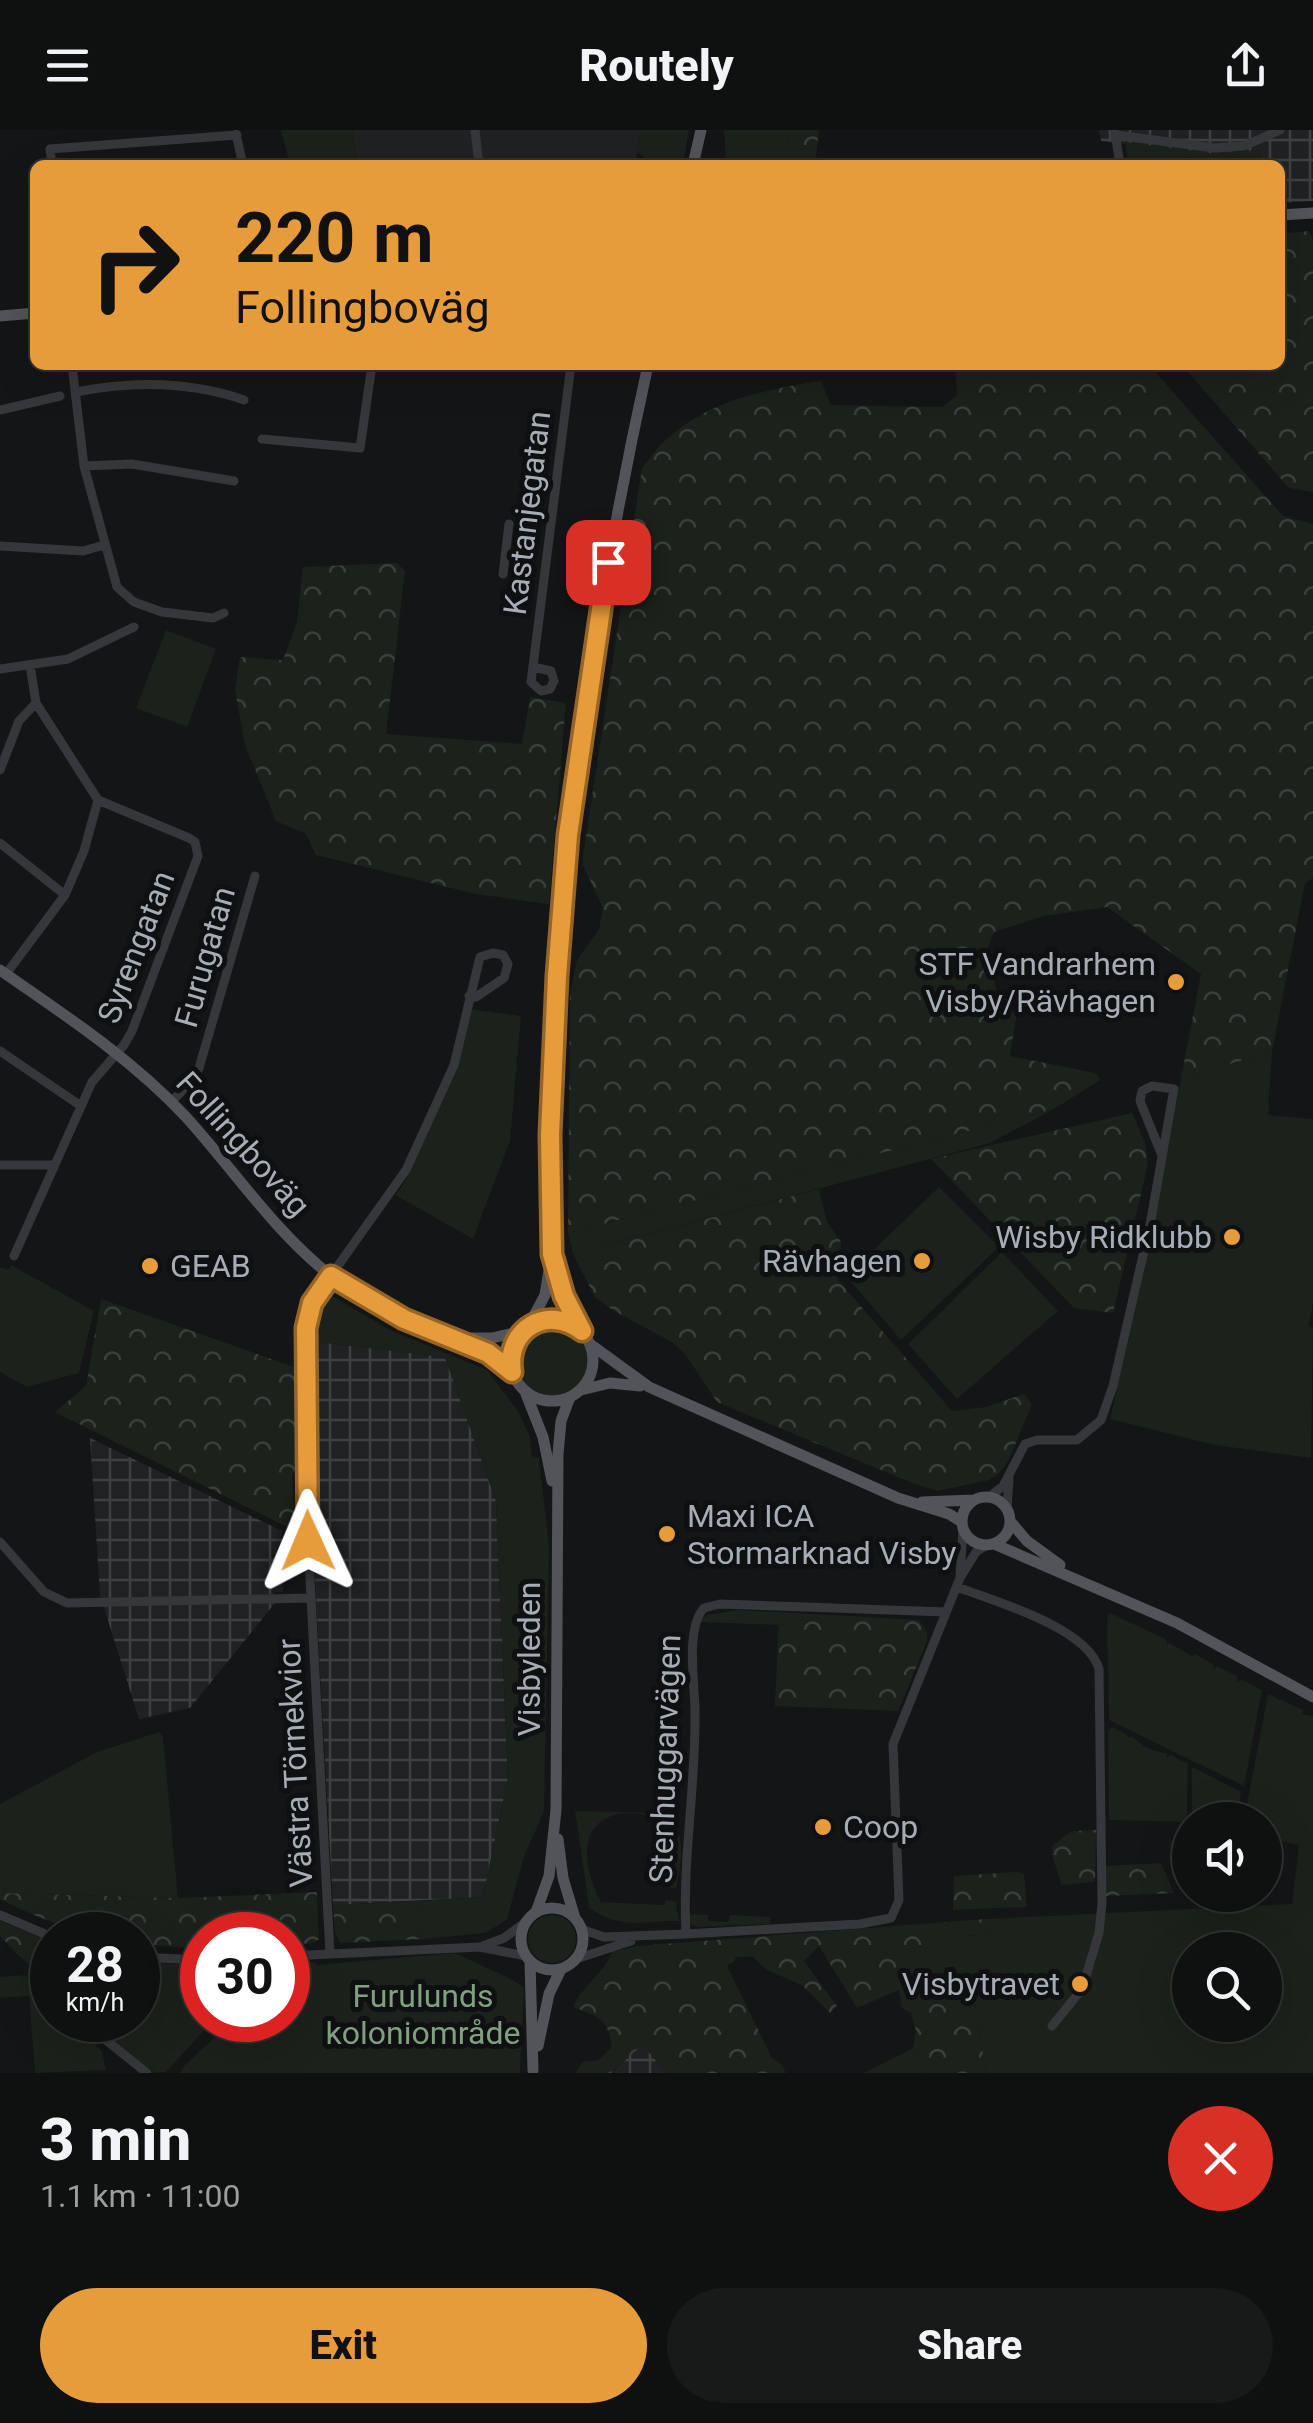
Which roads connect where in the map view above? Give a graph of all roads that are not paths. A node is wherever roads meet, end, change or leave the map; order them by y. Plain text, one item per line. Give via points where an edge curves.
1 (475, 130) edge
2 (700, 130) edge
3 (1280, 130) edge
4 (236, 133) edge
5 (1115, 133) edge
6 (51, 160) edge
7 (242, 160) edge
8 (478, 160) edge
9 (694, 160) edge
10 (1119, 160) edge
11 (1313, 213) edge
12 (1285, 215) edge
13 (30, 313) edge
14 (0, 316) edge
15 (73, 370) edge
16 (370, 370) edge
17 (570, 370) edge
18 (647, 370) edge
19 (76, 392) junction
20 (60, 396) dead end
21 (244, 400) dead end
22 (0, 410) edge
23 (262, 439) dead end
24 (84, 466) junction
25 (234, 481) dead end
26 (509, 524) dead end
27 (104, 545) junction
28 (0, 546) edge
29 (503, 574) dead end
30 (224, 613) dead end
31 (134, 628) dead end
32 (30, 665) junction
33 (533, 667) dead end
34 (0, 669) edge
35 (36, 703) junction
36 (0, 770) edge
37 (98, 800) junction
38 (0, 843) edge
39 (255, 876) dead end
40 (64, 895) junction
41 (3, 972) edge
42 (469, 996) junction
43 (0, 1051) edge
44 (116, 1053) junction
45 (172, 1102) junction
46 (81, 1106) junction
47 (1161, 1153) junction
48 (0, 1164) edge
49 (54, 1166) junction
50 (552, 1254) junction
51 (14, 1256) dead end
52 (331, 1276) junction
53 (526, 1328) junction
54 (582, 1331) junction
55 (455, 1338) junction
56 (590, 1344) junction
57 (512, 1372) junction
58 (649, 1387) junction
59 (524, 1390) junction
60 (575, 1393) junction
61 (1010, 1475) junction
62 (989, 1497) junction
63 (898, 1498) junction
64 (975, 1500) junction
65 (556, 1508) junction
66 (1009, 1515) junction
67 (962, 1525) junction
68 (0, 1542) edge
69 (990, 1545) junction
70 (1080, 1579) junction
71 (958, 1582) junction
72 (310, 1598) junction
73 (946, 1612) junction
74 (1313, 1696) edge
75 (556, 1810) junction
76 (0, 1915) edge
77 (531, 1917) junction
78 (578, 1924) junction
79 (30, 1928) edge
80 (686, 1934) junction
81 (643, 1938) junction
82 (480, 1947) junction
83 (330, 1954) junction
84 (310, 1955) edge
85 (528, 1959) junction
86 (576, 1959) junction
87 (561, 1969) junction
88 (1052, 2026) dead end
89 (108, 2042) edge
90 (533, 2072) edge
91 (147, 2073) edge

1 - 8 street
2 - 9 main road
3 - 5 street via 1244,146 1214,148
4 - 6 street via 50,148
4 - 7 street
5 - 10 street
11 - 12 main road
13 - 14 main road
15 - 19 street
16 - 23 street via 360,448
17 - 33 street, Kastanjegatan
18 - 50 main road via 600,604 568,835 552,1095
19 - 21 street via 142,383
19 - 24 street
20 - 22 street
24 - 25 street via 132,464
24 - 27 street
26 - 29 street
27 - 28 street via 82,552
27 - 30 street via 116,587 134,602 171,614
31 - 32 street via 68,660
32 - 34 street
32 - 35 street
35 - 36 street via 20,720
35 - 37 street
37 - 40 street
37 - 44 street, Syrengatan via 189,838 198,853 132,1031
38 - 40 street
39 - 45 street, Furugatan via 199,1068
40 - 41 street
41 - 44 main road, Follingboväg
42 - 42 street, Västra Törnekvior via 504,978 503,956 480,957
42 - 52 street, Västra Törnekvior via 454,1065 406,1170
43 - 46 street
44 - 45 main road, Follingboväg
44 - 46 street
45 - 52 main road, Follingboväg
46 - 49 street
47 - 47 street via 1140,1101 1152,1086 1174,1089
47 - 61 street via 1130,1314 1100,1420 1077,1440 1025,1444
48 - 49 street
49 - 51 street
50 - 53 main road via 545,1295
50 - 54 main road
52 - 55 main road, Follingboväg via 404,1319
52 - 72 street, Västra Törnekvior via 312,1303 306,1328
53 - 54 main road via 556,1319
53 - 55 main road, Follingboväg via 492,1338
53 - 57 main road via 512,1352
54 - 56 main road
55 - 57 main road, Follingboväg
56 - 58 main road
56 - 60 main road via 593,1366
57 - 59 main road
58 - 60 main road via 610,1383
58 - 63 main road
59 - 60 main road via 546,1401
59 - 65 main road, Visbyleden via 543,1437
60 - 65 main road, Visbyleden via 560,1421
61 - 62 street
61 - 66 street
62 - 64 main road
62 - 66 main road
63 - 64 main road
63 - 67 main road via 949,1514
64 - 67 main road via 964,1510
65 - 75 main road, Visbyleden
66 - 69 main road via 1005,1536
66 - 70 main road via 1027,1541
67 - 69 main road via 971,1540
67 - 71 street
68 - 72 street via 44,1592 67,1603
69 - 70 main road
69 - 71 street via 976,1552
70 - 74 main road
71 - 73 street
71 - 88 street via 1067,1633 1091,1650 1100,1669 1099,1933 1082,1989
72 - 83 street, Västra Törnekvior
73 - 80 street via 893,1744 899,1900 891,1918
73 - 80 street, Stenhuggarvägen via 720,1604 698,1613
75 - 77 main road, Visbyleden via 549,1876
75 - 78 main road, Visbyleden via 563,1878
76 - 79 street
77 - 78 main road via 554,1908
77 - 82 street
77 - 85 main road via 520,1939
78 - 81 street via 598,1936
78 - 86 main road via 582,1945
80 - 81 street
81 - 86 street
82 - 83 street
82 - 85 street
83 - 84 street
85 - 87 main road via 547,1970
85 - 90 main road
86 - 87 main road
87 - 90 main road via 549,1994
89 - 91 street

